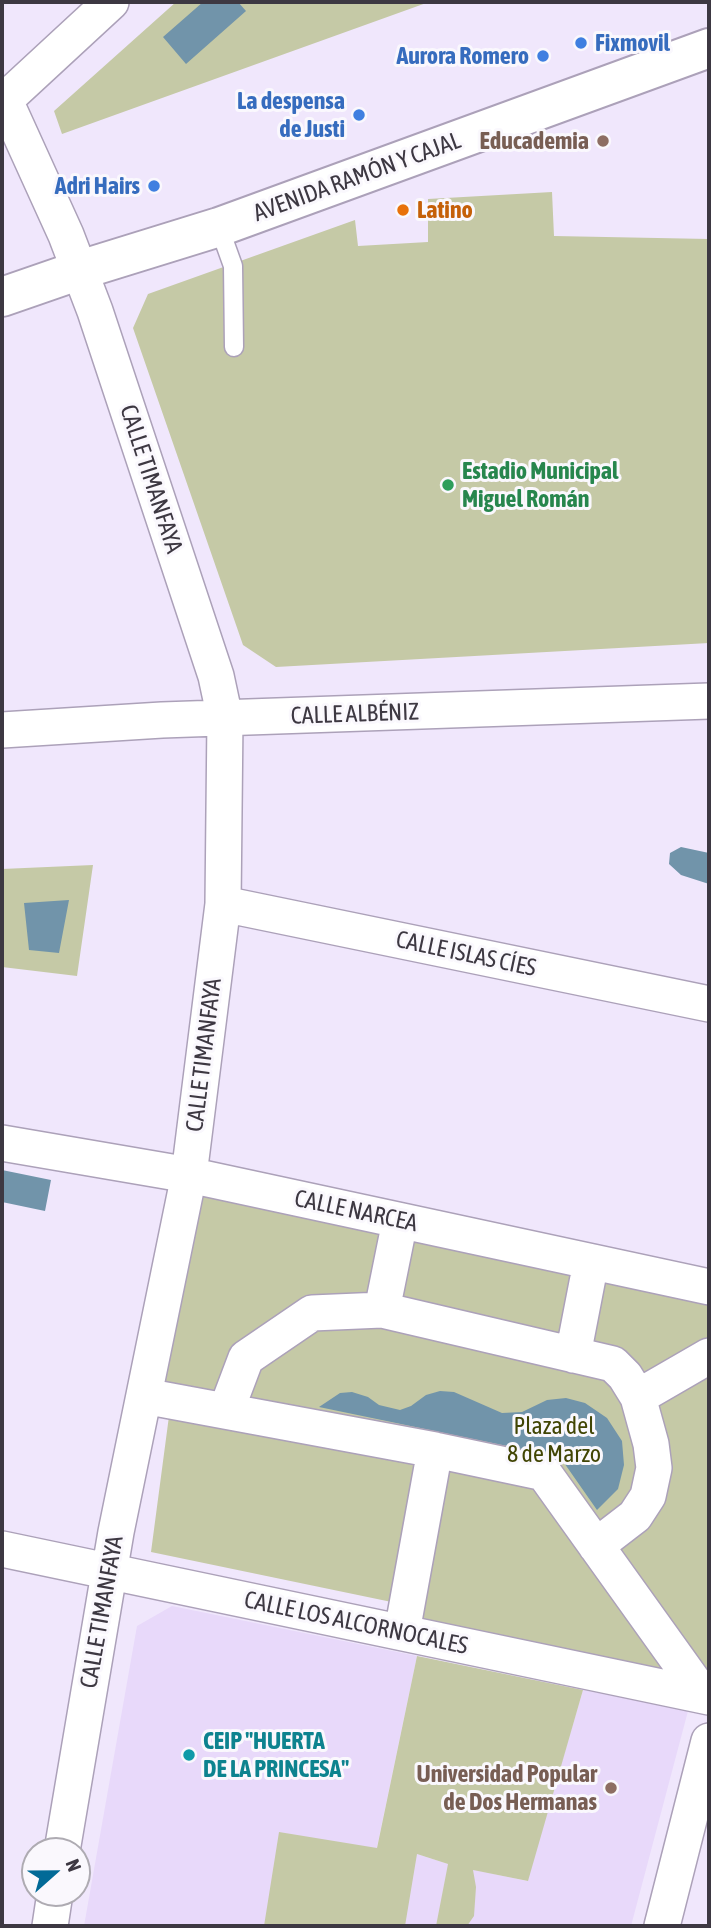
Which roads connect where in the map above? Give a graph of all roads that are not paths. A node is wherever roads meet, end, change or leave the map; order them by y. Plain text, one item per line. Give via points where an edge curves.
1 (111, 2) edge
2 (708, 54) edge
3 (4, 97) edge
4 (219, 227) junction
5 (80, 270) junction
6 (2, 297) edge
7 (234, 347) dead end
8 (709, 701) edge
9 (225, 718) junction
10 (2, 730) edge
11 (223, 904) junction
12 (709, 1004) edge
13 (2, 1143) edge
14 (189, 1175) junction
15 (400, 1221) junction
16 (591, 1262) junction
17 (709, 1287) edge
18 (382, 1310) junction
19 (573, 1355) junction
20 (709, 1356) edge
21 (144, 1396) junction
22 (638, 1397) junction
23 (226, 1411) junction
24 (435, 1450) junction
25 (596, 1546) junction
26 (2, 1549) edge
27 (109, 1571) junction
28 (402, 1632) junction
29 (706, 1696) edge
30 (709, 1741) edge
31 (64, 1837) edge
32 (53, 1907) edge
33 (50, 1926) edge
34 (663, 1926) edge

1 - 3 street
2 - 4 street, AVENIDA RAMÓN Y CAJAL
3 - 5 street, CALLE TIMANFAYA
4 - 5 street, AVENIDA RAMÓN Y CAJAL
4 - 7 lane via 233,265
5 - 6 street, AVENIDA RAMÓN Y CAJAL
5 - 9 street, CALLE TIMANFAYA via 216,676
8 - 9 street, CALLE ALBÉNIZ
9 - 10 street, CALLE ALBÉNIZ
9 - 11 street, CALLE TIMANFAYA
11 - 12 street, CALLE ISLAS CÍES
11 - 14 street, CALLE TIMANFAYA
13 - 14 street, CALLE NARCEA
14 - 15 street, CALLE NARCEA
14 - 21 street, CALLE TIMANFAYA
15 - 16 street, CALLE NARCEA
15 - 18 street
16 - 17 street, CALLE NARCEA
16 - 19 street
18 - 19 street
18 - 23 street via 312,1313 246,1358
19 - 22 street via 613,1364
20 - 22 street
21 - 23 street
21 - 27 street, CALLE TIMANFAYA
22 - 25 street via 653,1456 648,1496 635,1516
23 - 24 street
24 - 25 street via 544,1473
24 - 28 street
25 - 29 street
26 - 27 street, CALLE LOS ALCORNOCALES
27 - 28 street, CALLE LOS ALCORNOCALES
27 - 31 street, CALLE TIMANFAYA
28 - 29 street, CALLE LOS ALCORNOCALES
30 - 34 street
32 - 33 street

